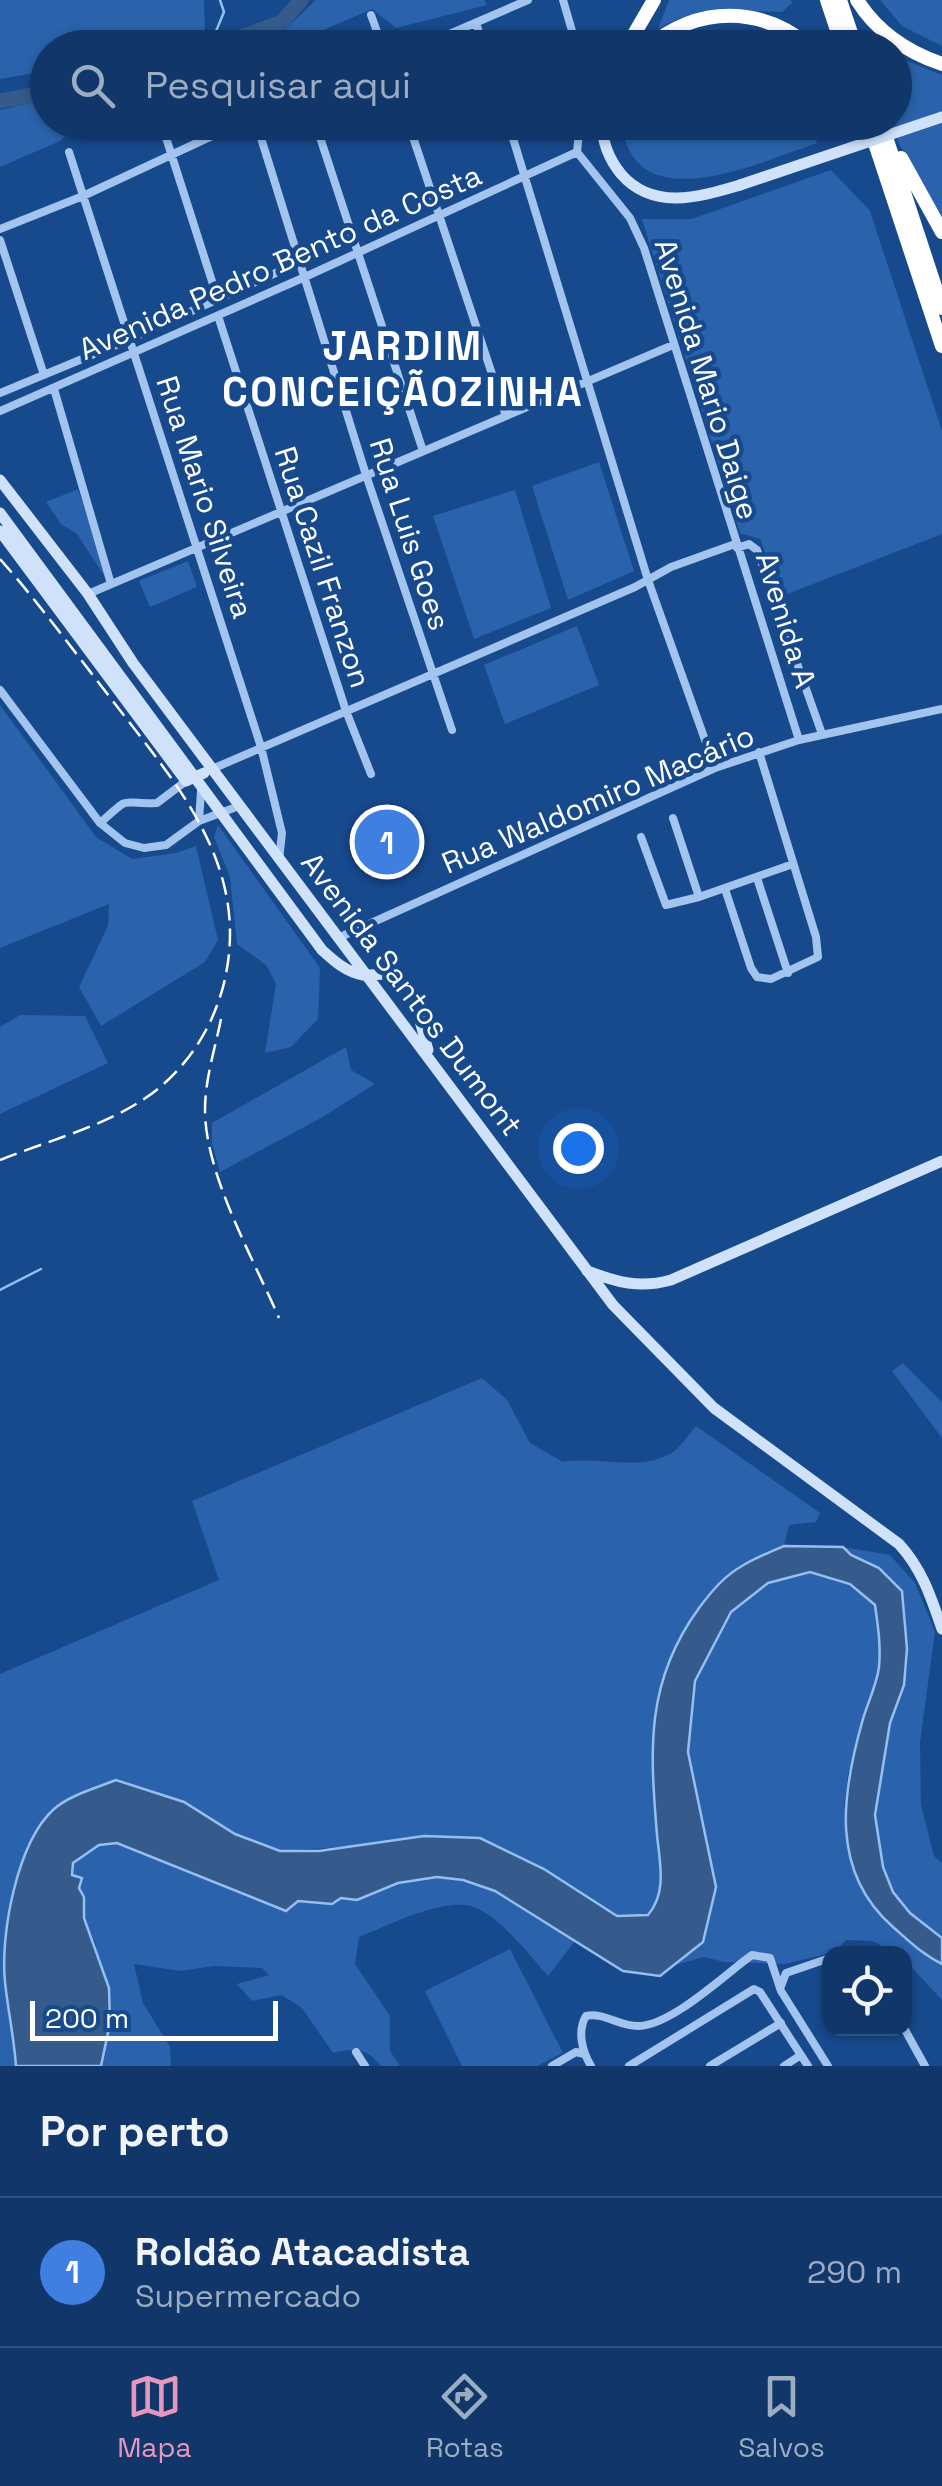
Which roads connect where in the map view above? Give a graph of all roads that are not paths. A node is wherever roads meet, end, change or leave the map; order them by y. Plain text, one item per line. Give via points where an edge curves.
1 (528, 0) edge
2 (563, 0) edge
3 (654, 0) edge
4 (827, 0) edge
5 (840, 0) edge
6 (856, 0) edge
7 (371, 15) dead end
8 (476, 23) junction
9 (376, 30) edge
10 (459, 30) edge
11 (478, 30) edge
12 (572, 30) edge
13 (636, 30) edge
14 (676, 30) edge
15 (783, 30) edge
16 (837, 30) edge
17 (850, 30) edge
18 (884, 30) edge
19 (912, 51) edge
20 (942, 64) edge
21 (942, 117) edge
22 (912, 127) edge
23 (167, 140) edge
24 (202, 140) edge
25 (262, 140) edge
26 (321, 140) edge
27 (414, 140) edge
28 (513, 140) edge
29 (579, 140) edge
30 (604, 140) edge
31 (874, 140) edge
32 (878, 140) edge
33 (879, 140) edge
34 (883, 140) edge
35 (69, 152) dead end
36 (578, 152) junction
37 (171, 154) junction
38 (524, 175) junction
39 (83, 196) junction
40 (438, 214) junction
41 (0, 228) edge
42 (942, 232) edge
43 (0, 240) edge
44 (357, 252) junction
45 (300, 262) junction
46 (305, 278) junction
47 (218, 300) junction
48 (942, 308) edge
49 (218, 316) junction
50 (128, 340) junction
51 (673, 345) junction
52 (942, 346) edge
53 (134, 354) junction
54 (44, 375) junction
55 (588, 380) junction
56 (54, 388) junction
57 (0, 393) edge
58 (0, 411) edge
59 (506, 416) junction
60 (423, 451) junction
61 (366, 475) junction
62 (0, 480) edge
63 (282, 512) junction
64 (0, 513) edge
65 (0, 531) edge
66 (736, 546) junction
67 (198, 547) junction
68 (648, 580) junction
69 (111, 584) junction
70 (88, 594) junction
71 (780, 616) junction
72 (761, 623) junction
73 (797, 664) junction
74 (777, 670) junction
75 (432, 674) junction
76 (0, 690) edge
77 (942, 709) edge
78 (346, 711) junction
79 (452, 730) dead end
80 (822, 734) junction
81 (799, 740) junction
82 (262, 747) junction
83 (758, 752) junction
84 (715, 768) junction
85 (212, 769) junction
86 (371, 774) dead end
87 (192, 779) junction
88 (239, 806) junction
89 (224, 814) junction
90 (674, 818) dead end
91 (199, 821) junction
92 (100, 822) junction
93 (641, 837) dead end
94 (279, 860) junction
95 (793, 864) junction
96 (756, 878) junction
97 (725, 888) junction
98 (698, 898) junction
99 (338, 938) junction
100 (788, 973) junction
101 (366, 975) junction
102 (430, 1059) junction
103 (942, 1161) edge
104 (586, 1270) junction
105 (942, 1629) edge
106 (822, 1961) edge
107 (781, 1990) junction
108 (782, 2024) junction
109 (908, 2036) edge
110 (356, 2052) dead end
111 (584, 2054) junction
112 (801, 2056) junction
113 (365, 2066) edge
114 (552, 2066) edge
115 (591, 2066) edge
116 (630, 2066) edge
117 (710, 2066) edge
118 (784, 2066) edge
119 (808, 2066) edge
120 (828, 2066) edge
121 (925, 2066) edge

1 - 8 street
2 - 12 street
3 - 13 highway
4 - 16 highway
5 - 17 highway
6 - 18 highway
7 - 9 street
8 - 10 street
8 - 11 street
14 - 15 highway via 692,20 730,15
19 - 20 highway
21 - 22 main road, bridge
23 - 37 street
24 - 37 street
25 - 45 street, Rua Luis Goes
26 - 44 street
27 - 40 street
28 - 38 street
29 - 36 street
30 - 31 main road, bridge via 635,186 652,196 684,198
32 - 52 highway
33 - 48 highway
34 - 42 highway
35 - 39 street, Rua Mario Silveira
36 - 38 street, Avenida Pedro Bento da Costa
36 - 51 street, Avenida Mario Daige via 638,233
37 - 39 street
37 - 47 street
38 - 40 street, Avenida Pedro Bento da Costa
38 - 55 street
39 - 41 street
39 - 50 street, Rua Mario Silveira
40 - 44 street, Avenida Pedro Bento da Costa
40 - 59 street
43 - 54 street
44 - 46 street, Avenida Pedro Bento da Costa
44 - 60 street
45 - 46 street, Rua Luis Goes
45 - 47 street, Avenida Pedro Bento da Costa
46 - 49 street, Avenida Pedro Bento da Costa
46 - 61 street, Rua Luis Goes
47 - 50 street, Avenida Pedro Bento da Costa
49 - 53 street, Avenida Pedro Bento da Costa
49 - 63 street, Rua Cazil Franzon
50 - 53 street, Rua Mario Silveira
50 - 54 street, Avenida Pedro Bento da Costa
51 - 55 street
51 - 66 street, Avenida Mario Daige
53 - 56 street, Avenida Pedro Bento da Costa
53 - 67 street, Rua Mario Silveira
54 - 57 street, Avenida Pedro Bento da Costa
55 - 59 street
55 - 68 street
56 - 58 street, Avenida Pedro Bento da Costa
56 - 69 street
59 - 60 street
60 - 61 street
61 - 63 street
61 - 75 street, Rua Luis Goes
62 - 70 main road, Avenida Santos Dumont
63 - 67 street
63 - 78 street, Rua Cazil Franzon
64 - 87 main road
65 - 87 main road
66 - 68 street
66 - 71 street, Avenida A via 757,550
66 - 72 street, Avenida A
67 - 69 street
67 - 82 street, Rua Mario Silveira
68 - 75 street
68 - 84 street
69 - 70 street
70 - 85 main road, Avenida Santos Dumont
71 - 72 street
71 - 73 street, Avenida A
72 - 74 street, Avenida A
73 - 74 street
73 - 80 street, Avenida A
74 - 81 street, Avenida A
75 - 78 street
75 - 79 street, Rua Luis Goes
76 - 92 street
77 - 80 street, Rua Waldomiro Macário
78 - 82 street
78 - 86 street, Rua Cazil Franzon
80 - 81 street, Rua Waldomiro Macário
81 - 83 street, Rua Waldomiro Macário
82 - 85 street
82 - 94 street, Rua Mario Silveira via 282,833
83 - 84 street, Rua Waldomiro Macário
83 - 95 street
84 - 99 street, Rua Waldomiro Macário
85 - 87 main road
85 - 88 main road, Avenida Santos Dumont
87 - 89 main road
87 - 91 street via 202,794
87 - 92 street via 157,803 122,802
88 - 89 street
88 - 94 main road, Avenida Santos Dumont
89 - 91 street
89 - 101 main road via 322,950
90 - 98 street
91 - 92 street via 157,848 114,838
93 - 98 street via 666,905
94 - 99 main road, Avenida Santos Dumont
95 - 96 street
95 - 100 street via 818,957
96 - 97 street
96 - 100 street
97 - 98 street
97 - 100 street via 757,977
99 - 101 main road, Avenida Santos Dumont
101 - 102 main road, Avenida Santos Dumont
101 - 102 main road via 384,974 400,983
102 - 104 main road, Avenida Santos Dumont
103 - 104 main road via 671,1280 624,1285
104 - 105 main road, Avenida Santos Dumont via 714,1408 900,1544 926,1583
106 - 107 street via 786,1973
107 - 111 street via 770,1958 752,1955 656,2024 586,2016
107 - 120 street
108 - 112 street
108 - 116 street via 760,1992 750,1990
108 - 117 street
109 - 121 street
110 - 113 street
111 - 114 street
111 - 115 street
112 - 118 street
112 - 119 street

